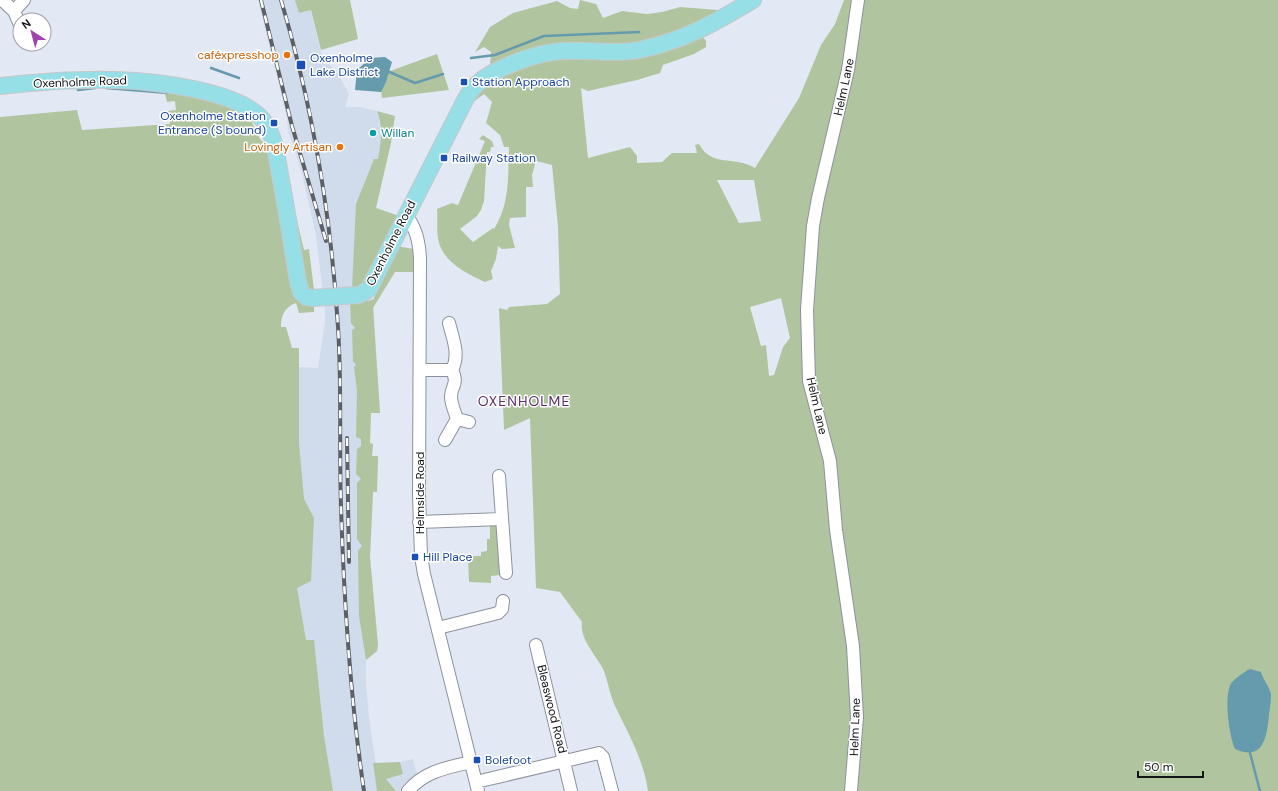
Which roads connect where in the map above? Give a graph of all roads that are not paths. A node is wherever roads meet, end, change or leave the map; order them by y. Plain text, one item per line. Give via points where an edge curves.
1 (2, 0) edge
2 (24, 0) edge
3 (753, 0) edge
4 (858, 0) edge
5 (14, 11) joint
6 (0, 86) edge
7 (406, 215) junction
8 (450, 323) dead end
9 (420, 370) junction
10 (452, 370) junction
11 (456, 419) junction
12 (469, 422) dead end
13 (445, 440) dead end
14 (499, 476) dead end
15 (502, 519) junction
16 (419, 522) junction
17 (506, 573) dead end
18 (503, 601) dead end
19 (438, 628) junction
20 (536, 645) dead end
21 (471, 762) junction
22 (564, 762) junction
23 (477, 787) edge
24 (408, 791) edge
25 (571, 791) edge
26 (612, 791) edge
27 (851, 791) edge

1 - 5 street
2 - 5 street
3 - 7 main road, Oxenholme Road via 703,30 675,40 637,50 549,52 513,64 486,77 467,97
4 - 27 street, Helm Lane via 848,70 813,226 807,310 809,381 830,461 836,530 853,646 857,718
6 - 7 main road, Oxenholme Road, bridge via 99,80 142,82 217,94 255,112 265,122 275,146 298,282 301,292 306,296 313,298 359,295 369,290
7 - 9 street, Helmside Road via 414,227 419,244
8 - 10 street via 456,351
9 - 10 street
9 - 16 street, Helmside Road
10 - 11 street via 456,378 451,397
11 - 12 street
11 - 13 street
14 - 15 street
15 - 16 street
15 - 17 street
16 - 19 street, Helmside Road via 422,567
18 - 19 street via 502,609 498,613
19 - 21 street, Helmside Road
20 - 22 street, Bleaswood Road via 543,656
21 - 23 street, Helmside Road
21 - 24 street via 433,771 423,776
22 - 23 street, Bleaswood Road
22 - 25 street, Bleaswood Road
22 - 26 street, Bleaswood Road via 602,754

